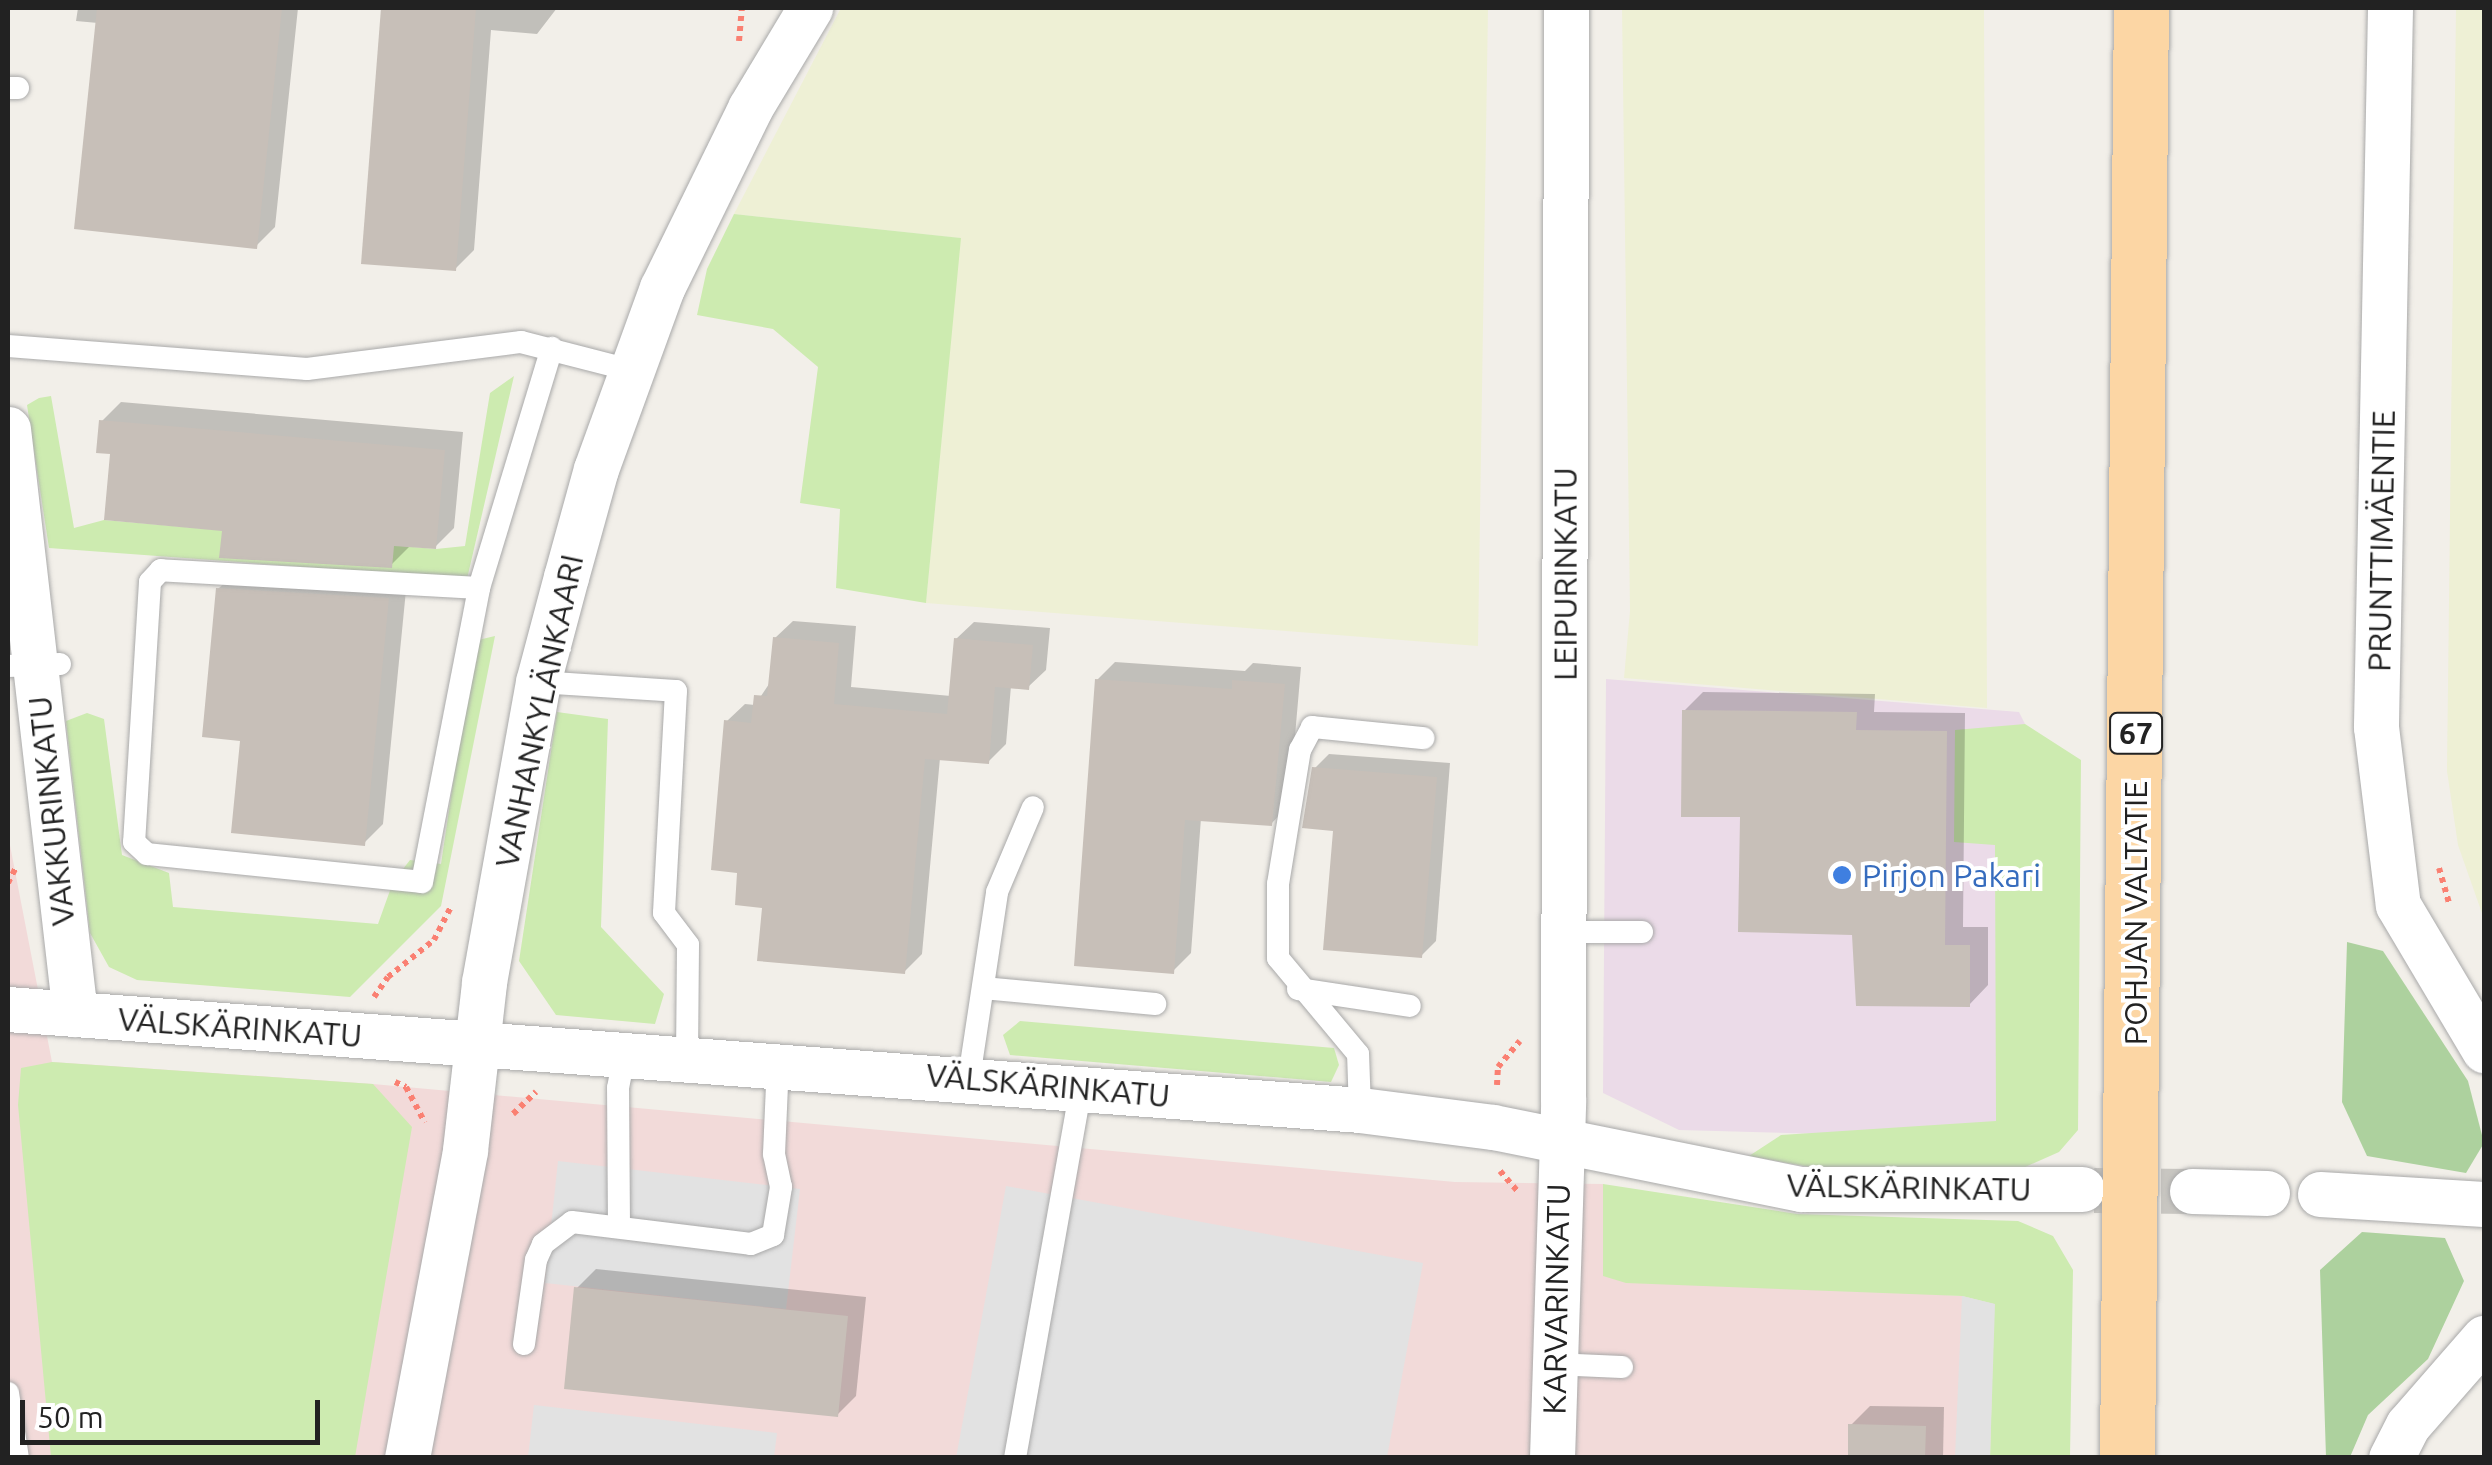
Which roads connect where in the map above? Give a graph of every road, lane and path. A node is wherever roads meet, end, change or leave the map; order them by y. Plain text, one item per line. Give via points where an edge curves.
1 (810, 8) edge
2 (1566, 8) edge
3 (2142, 8) edge
4 (2390, 8) edge
5 (8, 346) edge
6 (552, 348) junction
7 (630, 370) junction
8 (8, 429) edge
9 (479, 588) junction
10 (34, 665) edge
11 (538, 682) junction
12 (1423, 738) dead end
13 (1033, 807) dead end
14 (1565, 932) junction
15 (1642, 932) dead end
16 (983, 988) junction
17 (1298, 990) junction
18 (1155, 1004) dead end
19 (1410, 1006) dead end
20 (8, 1009) edge
21 (75, 1014) junction
22 (473, 1045) junction
23 (2484, 1050) edge
24 (625, 1053) junction
25 (687, 1056) junction
26 (778, 1064) junction
27 (969, 1078) junction
28 (1081, 1087) junction
29 (1360, 1110) junction
30 (1560, 1140) junction
31 (2082, 1189) tunnel mouth
32 (2192, 1192) tunnel mouth
33 (2267, 1193) dead end
34 (2320, 1194) dead end
35 (2484, 1204) edge
36 (619, 1227) junction
37 (2484, 1338) edge
38 (524, 1344) dead end
39 (1553, 1364) junction
40 (1622, 1367) dead end
41 (8, 1393) edge
42 (413, 1456) edge
43 (18, 1458) edge
44 (1014, 1458) edge
45 (1552, 1458) edge
46 (2127, 1458) edge
47 (2391, 1458) edge

1 - 7 street, VANHANKYLÄNKAARI via 697,211
2 - 14 street, LEIPURINKATU
3 - 46 main road, POHJAN VALTATIE / 67
4 - 23 street, PRUNTTIMÄENTIE via 2376,727 2398,906
5 - 6 lane via 308,369 457,346 521,342
6 - 7 lane
6 - 9 lane
7 - 11 street, VANHANKYLÄNKAARI
8 - 10 street, VAKKURINKATU via 38,571
9 - 9 lane via 161,570 150,582 134,842 146,854 422,882
10 - 21 street, VAKKURINKATU
11 - 22 street, VANHANKYLÄNKAARI
11 - 25 lane via 676,691 664,913 688,945
12 - 17 lane via 1312,727 1300,750 1278,884 1278,958
13 - 16 lane via 997,892
14 - 15 lane
14 - 30 street, LEIPURINKATU
16 - 18 lane
16 - 27 lane
17 - 19 lane
17 - 29 lane via 1358,1054
20 - 21 street, VÄLSKÄRINKATU
21 - 22 street, VÄLSKÄRINKATU
22 - 24 street, VÄLSKÄRINKATU
22 - 42 street, VANHANKYLÄNKAARI via 464,1150
24 - 25 street, VÄLSKÄRINKATU
24 - 36 lane via 618,1088
25 - 26 street, VÄLSKÄRINKATU
26 - 27 street, VÄLSKÄRINKATU
26 - 36 lane via 774,1154 781,1187 773,1235 751,1244
27 - 28 street, VÄLSKÄRINKATU
28 - 29 street, VÄLSKÄRINKATU
28 - 44 lane
29 - 30 street, VÄLSKÄRINKATU
30 - 31 street, VÄLSKÄRINKATU via 1801,1190
30 - 39 street, KARVARINKATU
32 - 33 street
34 - 35 street
36 - 38 lane via 572,1222 544,1244
37 - 47 street via 2408,1426
39 - 40 lane
39 - 45 street, KARVARINKATU
41 - 43 lane

